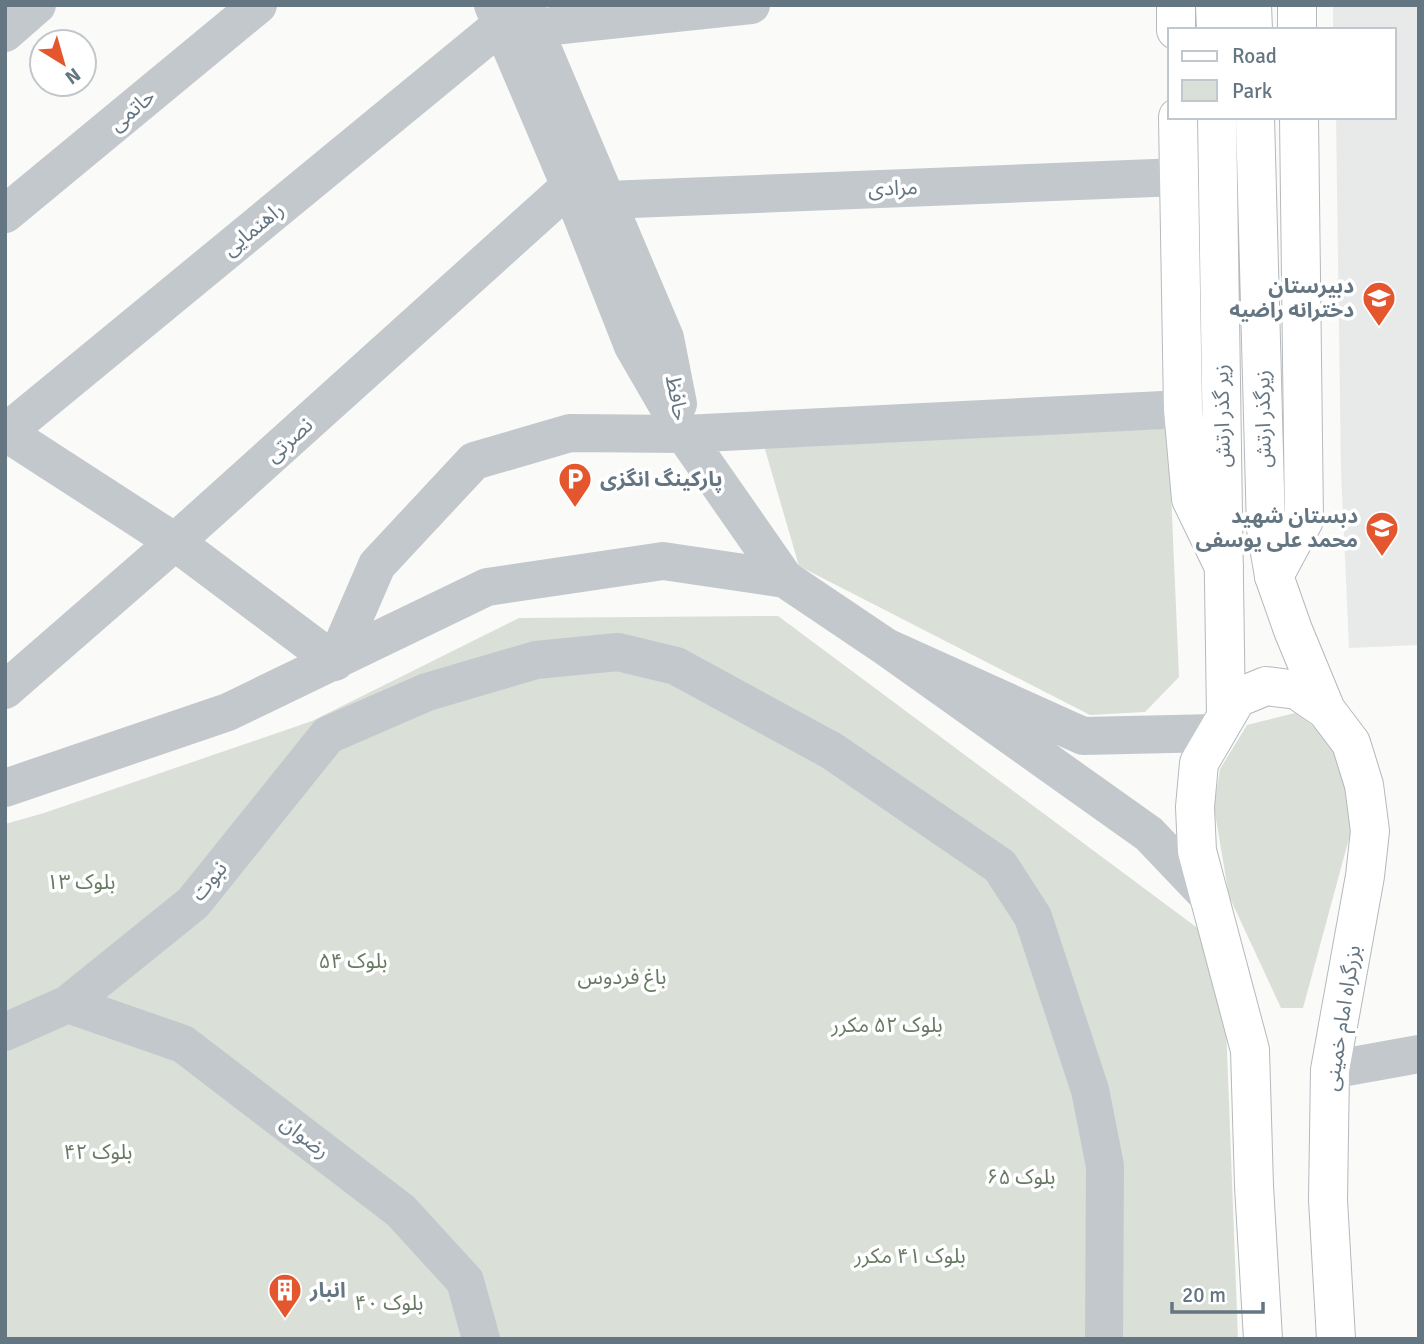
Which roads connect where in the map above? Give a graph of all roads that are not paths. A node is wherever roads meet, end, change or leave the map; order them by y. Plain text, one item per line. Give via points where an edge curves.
1 (37, 5) edge
2 (258, 5) edge
3 (751, 5) edge
4 (1176, 5) edge
5 (1215, 5) edge
6 (1252, 5) edge
7 (1297, 5) edge
8 (515, 14) edge
9 (1176, 28) edge
10 (1216, 28) edge
11 (1253, 28) edge
12 (1297, 28) edge
13 (5, 33) edge
14 (1178, 119) edge
15 (1217, 119) edge
16 (1255, 119) edge
17 (1299, 119) edge
18 (1179, 177) junction
19 (570, 186) junction
20 (607, 200) junction
21 (5, 214) edge
22 (1183, 409) junction
23 (5, 432) edge
24 (684, 434) junction
25 (176, 542) junction
26 (1224, 567) junction
27 (1274, 576) junction
28 (785, 579) junction
29 (887, 647) junction
30 (335, 662) junction
31 (5, 690) edge
32 (1326, 710) junction
33 (1221, 724) junction
34 (5, 788) edge
35 (1210, 898) junction
36 (68, 1004) junction
37 (5, 1032) edge
38 (1419, 1054) edge
39 (1329, 1070) junction
40 (481, 1339) edge
41 (1104, 1339) edge
42 (1263, 1339) edge
43 (1336, 1339) edge

1 - 13 street
2 - 21 street, حاتمی
3 - 8 street
4 - 9 main road
5 - 10 main road
6 - 11 main road
7 - 12 main road
8 - 19 street, حافظ
8 - 20 street, حافظ
8 - 23 street, راهنمایی
14 - 18 main road
15 - 26 main road, زیر گذر ارتش
16 - 27 main road, زیرگذر ارتش via 1266,529
17 - 27 main road via 1304,520
18 - 20 street, مرادی
18 - 22 main road
19 - 24 street, حافظ via 633,346
19 - 25 street, نصرتی
20 - 24 street, حافظ via 665,338
22 - 24 street
22 - 26 main road via 1191,499
23 - 25 street
24 - 28 street
24 - 30 street via 570,433 474,461 377,565
25 - 30 street
25 - 31 street, نصرتی
26 - 33 main road, زیر گذر ارتش
27 - 32 main road, زیرگذر ارتش
28 - 29 street
28 - 30 street via 663,561 487,587
29 - 33 street via 1083,736
29 - 35 street via 1149,834
30 - 34 street via 228,712
32 - 33 main road via 1297,690 1266,686 1237,698
32 - 39 main road, بزرگراه امام خمینی via 1351,743 1364,785 1370,831
33 - 35 main road via 1199,763 1195,807 1196,851
35 - 42 main road via 1250,1050
36 - 37 street, نبوت
36 - 40 street, رضوان via 183,1044 401,1211 465,1281
36 - 41 street, نبوت via 193,903 328,735 427,692 536,660 618,652 676,666 832,751 1000,866 1034,917 1090,1090 1105,1166
38 - 39 street
39 - 43 main road, بزرگراه امام خمینی via 1328,1200

